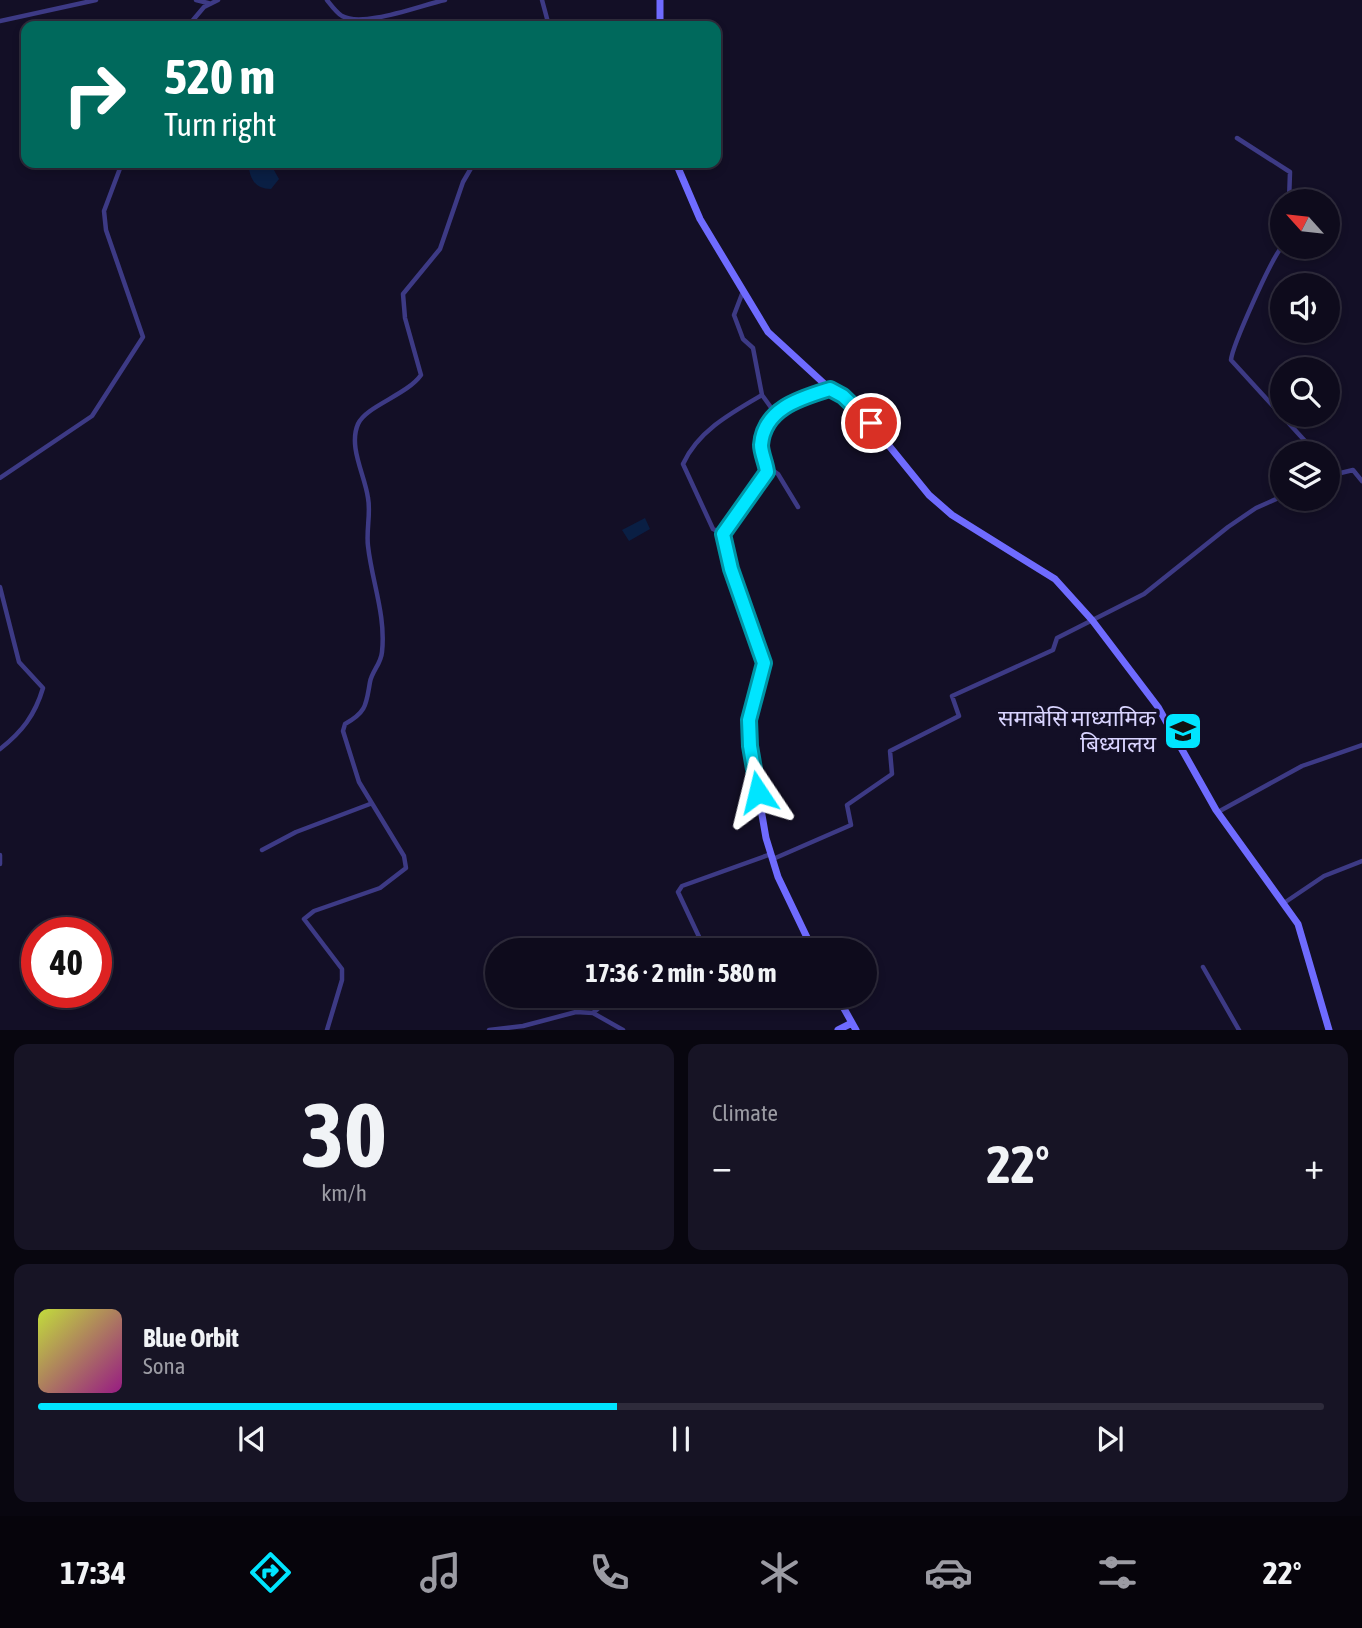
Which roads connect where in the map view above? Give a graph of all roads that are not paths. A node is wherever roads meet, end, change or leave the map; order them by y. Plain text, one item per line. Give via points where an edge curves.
1 (96, 0) edge
2 (196, 0) edge
3 (218, 0) edge
4 (327, 0) edge
5 (444, 0) edge
6 (542, 0) edge
7 (660, 0) edge
8 (209, 4) junction
9 (0, 21) edge
10 (193, 21) edge
11 (548, 21) edge
12 (660, 21) edge
13 (1237, 138) dead end
14 (120, 168) edge
15 (471, 168) edge
16 (678, 168) edge
17 (1289, 189) edge
18 (1272, 259) edge
19 (743, 294) junction
20 (830, 389) junction
21 (762, 395) junction
22 (775, 413) junction
23 (1305, 441) edge
24 (766, 465) junction
25 (1340, 472) edge
26 (0, 478) edge
27 (1362, 481) edge
28 (1270, 503) edge
29 (798, 507) dead end
30 (723, 534) junction
31 (725, 551) joint
32 (0, 587) edge
33 (1093, 620) junction
34 (1362, 745) edge
35 (0, 750) edge
36 (370, 804) junction
37 (1218, 812) junction
38 (262, 850) dead end
39 (0, 855) edge
40 (773, 856) junction
41 (1362, 862) edge
42 (0, 864) edge
43 (1283, 904) junction
44 (700, 938) edge
45 (807, 938) edge
46 (1203, 967) dead end
47 (599, 1008) edge
48 (844, 1008) edge
49 (593, 1013) junction
50 (854, 1026) edge
51 (327, 1030) edge
52 (489, 1030) edge
53 (623, 1030) edge
54 (838, 1030) edge
55 (1239, 1030) edge
56 (1329, 1030) edge

1 - 9 street
2 - 8 street
3 - 8 street
4 - 5 street via 351,19
6 - 11 street
7 - 12 street
8 - 10 street
13 - 17 street via 1290,172
14 - 26 street via 104,211 106,230 143,337 92,416
15 - 36 street via 440,249 403,293 421,375 411,387 365,416 357,429 356,445 369,500 367,535 379,595 382,651 371,678 367,707 345,724 343,731 354,771
16 - 19 street via 700,219
18 - 23 street via 1231,360
19 - 20 street via 768,332
19 - 21 street via 734,315 743,339 753,348
20 - 22 street
20 - 33 street via 860,410 929,495 952,515 1055,579
21 - 22 street
21 - 30 street via 721,419 688,452 683,464 713,529
22 - 24 street via 761,444
24 - 29 street via 778,474
24 - 30 street via 767,472
25 - 27 street via 1353,470
28 - 33 street via 1228,527 1144,594
30 - 31 street
31 - 40 street via 764,663 749,720 750,746
32 - 35 street via 19,662 43,688 25,727
33 - 37 street via 1158,707
33 - 40 street via 1055,640 1053,650 952,696 959,716 890,751 892,774 847,805 851,825
34 - 37 street via 1301,765
36 - 38 street
36 - 51 street via 404,856 406,868 380,888 314,911 304,919 342,969
37 - 43 street
39 - 42 street
40 - 44 street via 682,886 678,892
40 - 45 street
41 - 43 street via 1324,876
43 - 56 street via 1298,924
46 - 55 street
47 - 49 street
48 - 50 street
49 - 52 street via 576,1012
49 - 53 street
50 - 54 street

